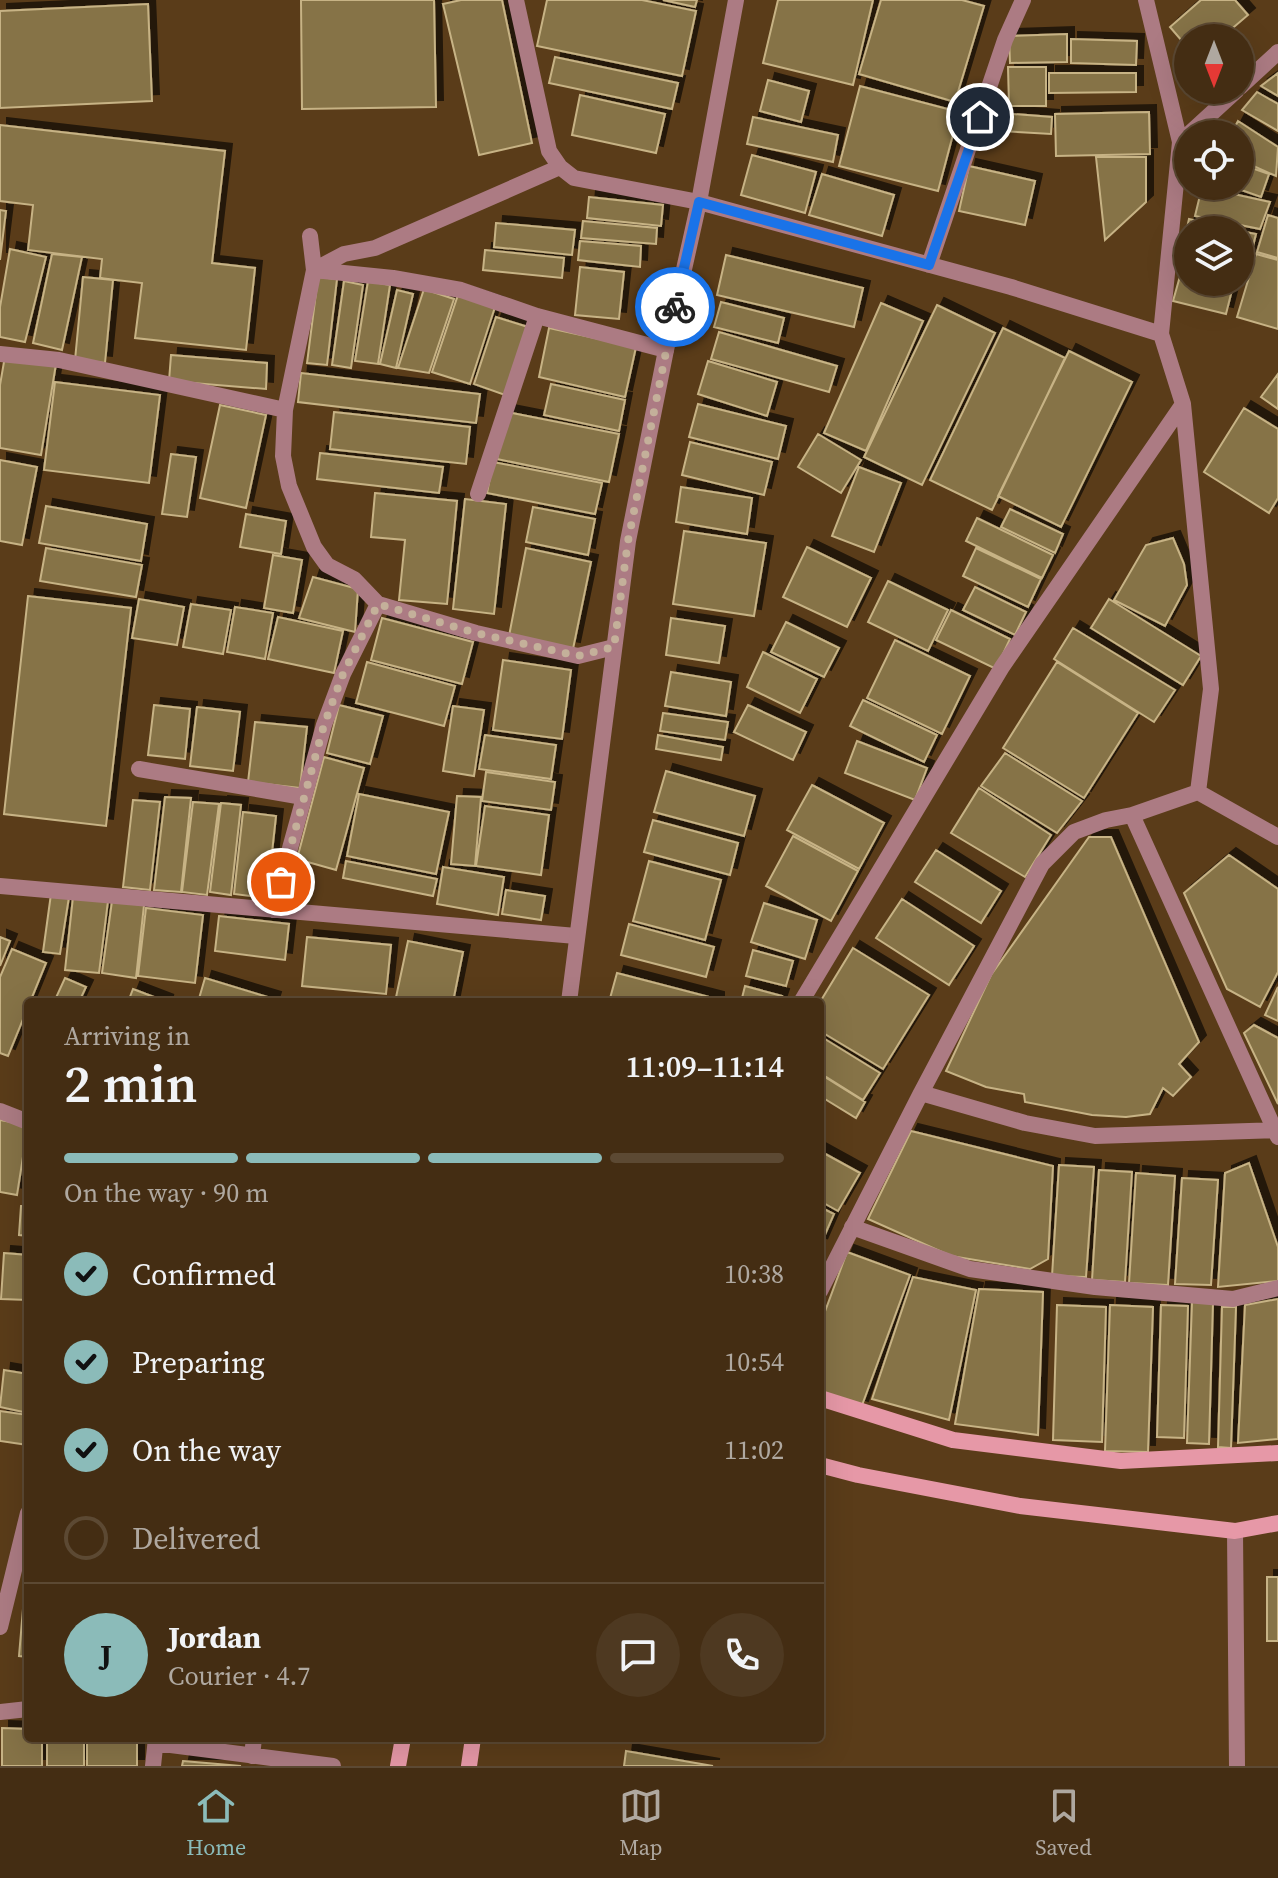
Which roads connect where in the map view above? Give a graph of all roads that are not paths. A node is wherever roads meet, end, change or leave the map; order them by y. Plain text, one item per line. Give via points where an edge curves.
1 (516, 0) edge
2 (736, 0) edge
3 (1023, 0) edge
4 (1146, 0) edge
5 (1278, 52) edge
6 (1254, 74) edge
7 (1221, 104) edge
8 (1180, 120) edge
9 (1203, 120) edge
10 (560, 167) junction
11 (1177, 200) edge
12 (699, 202) junction
13 (310, 236) dead end
14 (929, 265) junction
15 (314, 270) junction
16 (537, 316) junction
17 (1161, 334) junction
18 (666, 350) junction
19 (0, 354) edge
20 (1183, 404) junction
21 (285, 410) junction
22 (478, 494) dead end
23 (378, 604) junction
24 (614, 647) junction
25 (139, 769) dead end
26 (1198, 792) junction
27 (303, 797) junction
28 (1132, 815) junction
29 (1278, 837) edge
30 (0, 886) edge
31 (273, 910) junction
32 (576, 936) junction
33 (569, 998) edge
34 (803, 998) edge
35 (921, 1093) junction
36 (0, 1111) edge
37 (24, 1120) edge
38 (1277, 1133) edge
39 (852, 1227) junction
40 (824, 1283) edge
41 (1278, 1288) edge
42 (824, 1399) edge
43 (1278, 1453) edge
44 (824, 1466) edge
45 (1278, 1523) edge
46 (24, 1529) edge
47 (1235, 1531) junction
48 (0, 1627) edge
49 (24, 1709) edge
50 (0, 1712) edge
51 (156, 1742) edge
52 (168, 1742) edge
53 (254, 1742) edge
54 (402, 1742) edge
55 (472, 1742) edge
56 (252, 1756) junction
57 (153, 1766) edge
58 (333, 1766) edge
59 (398, 1766) edge
60 (469, 1766) edge
61 (1237, 1766) edge

1 - 10 street via 549,151
2 - 12 street
3 - 14 street
4 - 8 street
5 - 6 street
7 - 9 street
10 - 12 street via 574,178
10 - 15 street
11 - 17 street
12 - 14 street
12 - 18 street
13 - 15 street
14 - 17 street
15 - 16 street via 461,290
15 - 21 street
16 - 18 street
16 - 22 street
17 - 20 street
18 - 24 street via 628,541
19 - 21 street via 59,360
20 - 26 street via 1211,689
20 - 34 street via 1002,667
21 - 23 street via 283,456 289,486 314,547 327,565 354,579
23 - 24 street via 578,656
23 - 27 street via 343,674
24 - 32 street
25 - 27 street
26 - 28 street
26 - 29 street
27 - 31 street
28 - 35 street via 1074,832 1042,864
28 - 38 street
30 - 31 street
31 - 32 street
32 - 33 street
35 - 38 street via 1025,1123 1095,1136
35 - 39 street
36 - 37 street
39 - 40 street
39 - 41 street via 970,1269 1095,1287 1233,1299
42 - 43 main road via 953,1440 1121,1461
44 - 47 main road via 1020,1506
45 - 47 main road
46 - 48 street
47 - 61 street
49 - 50 street
51 - 57 street
52 - 56 street
53 - 56 street
54 - 59 main road
55 - 60 main road
56 - 58 street

